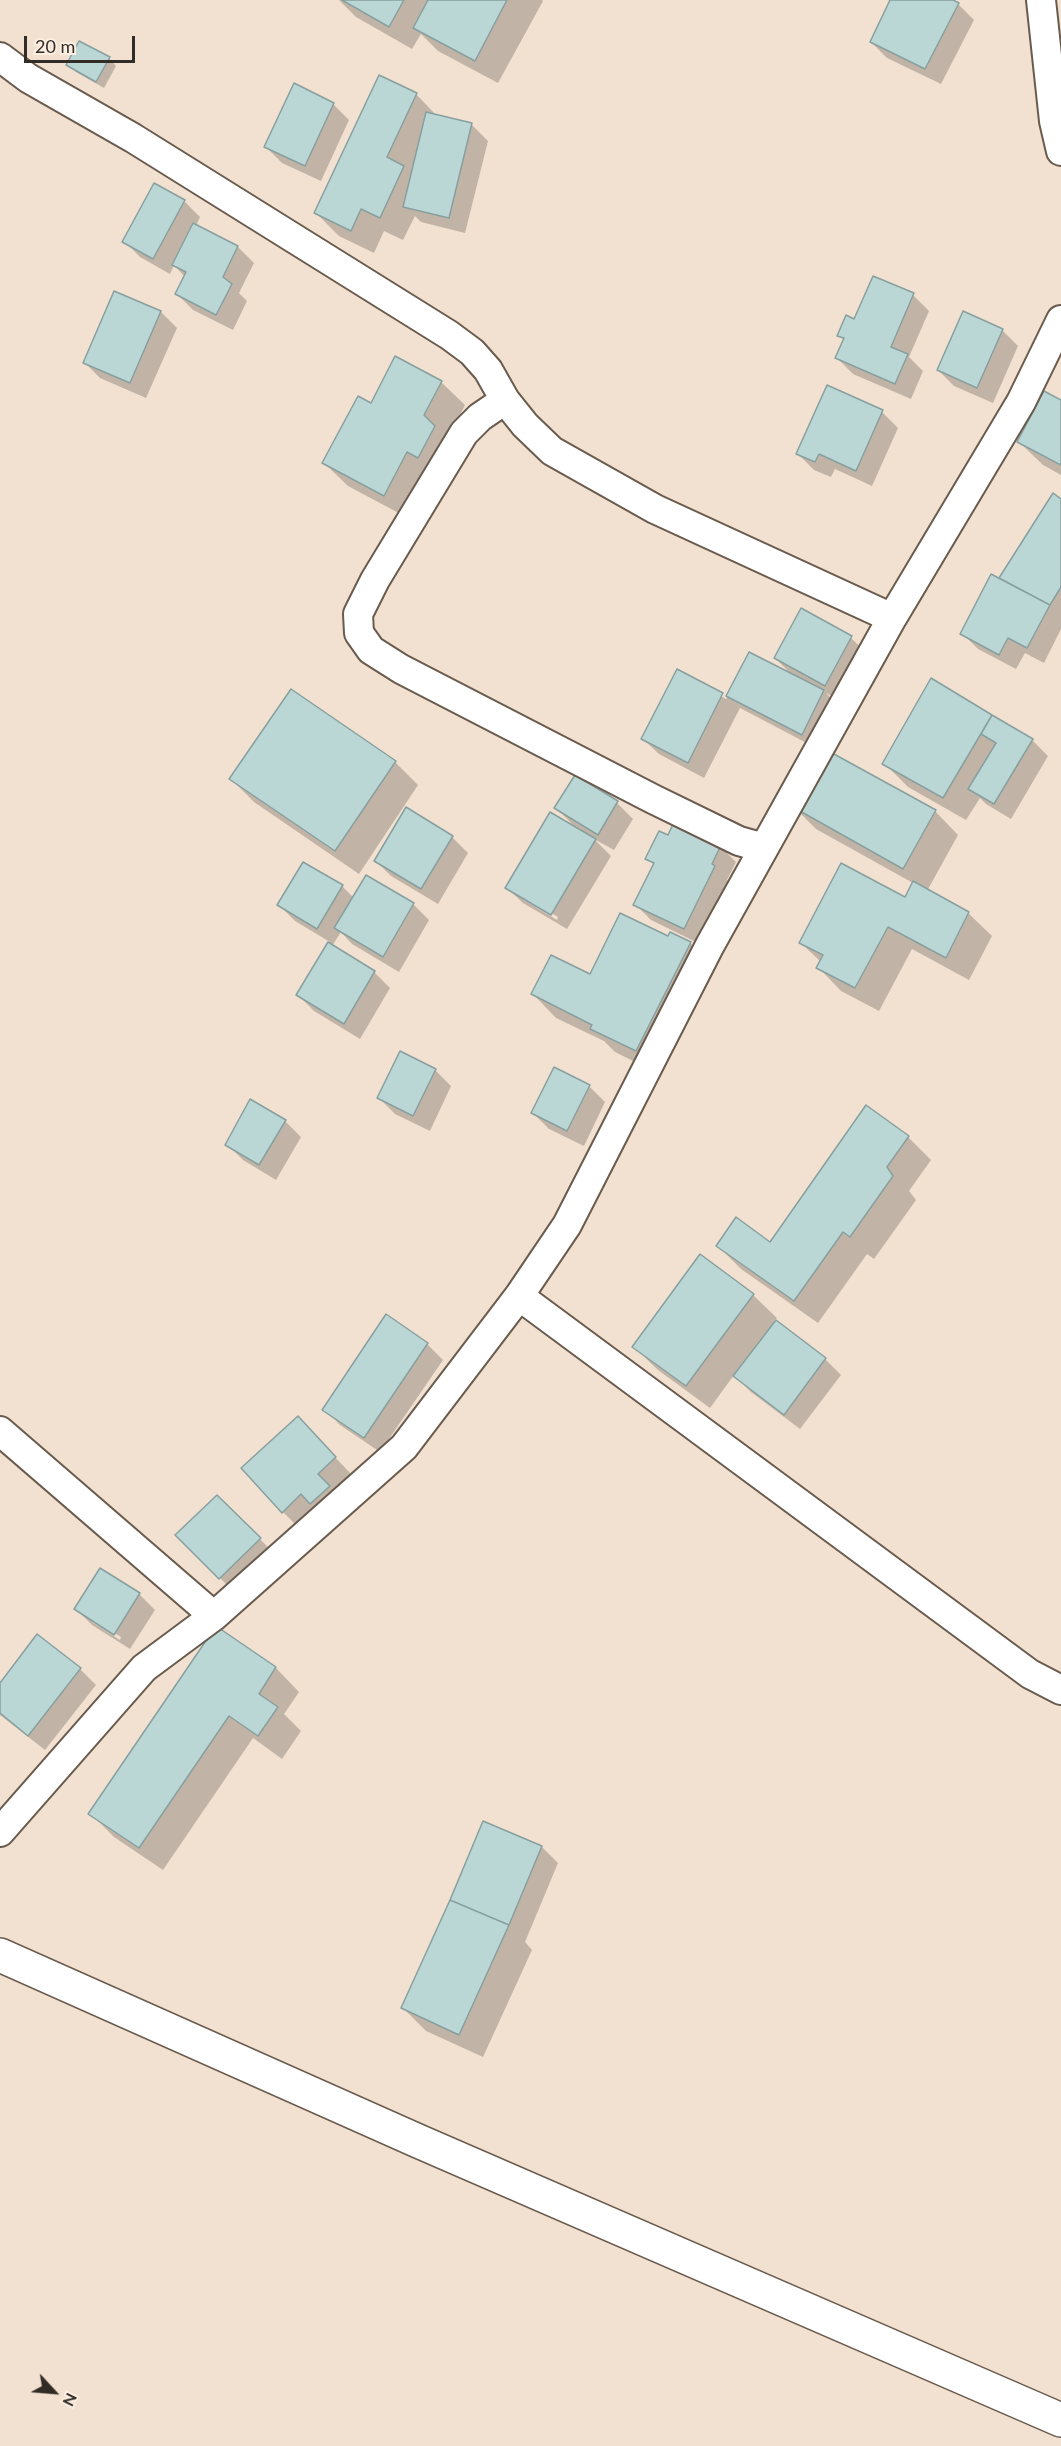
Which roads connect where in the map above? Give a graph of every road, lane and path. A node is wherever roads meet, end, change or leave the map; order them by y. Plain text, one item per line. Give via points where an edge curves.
1 (1041, 0) edge
2 (0, 57) edge
3 (1061, 151) edge
4 (1061, 321) edge
5 (505, 400) junction
6 (892, 618) junction
7 (764, 848) junction
8 (519, 1296) junction
9 (0, 1431) edge
10 (214, 1616) junction
11 (1061, 1690) edge
12 (0, 1832) edge
13 (0, 1955) edge
14 (1061, 2420) edge

1 - 3 street via 1054,121
2 - 5 street via 28,78 134,138 449,335 488,370
4 - 6 street via 1021,402
5 - 6 street via 552,451 595,477 655,509
5 - 7 street via 464,433 375,580 358,614 360,633 371,650 401,669 653,799
6 - 7 street
7 - 8 street via 567,1225
8 - 10 street via 404,1447
8 - 11 street via 1030,1674
9 - 10 street
10 - 12 street via 144,1668
13 - 14 street

